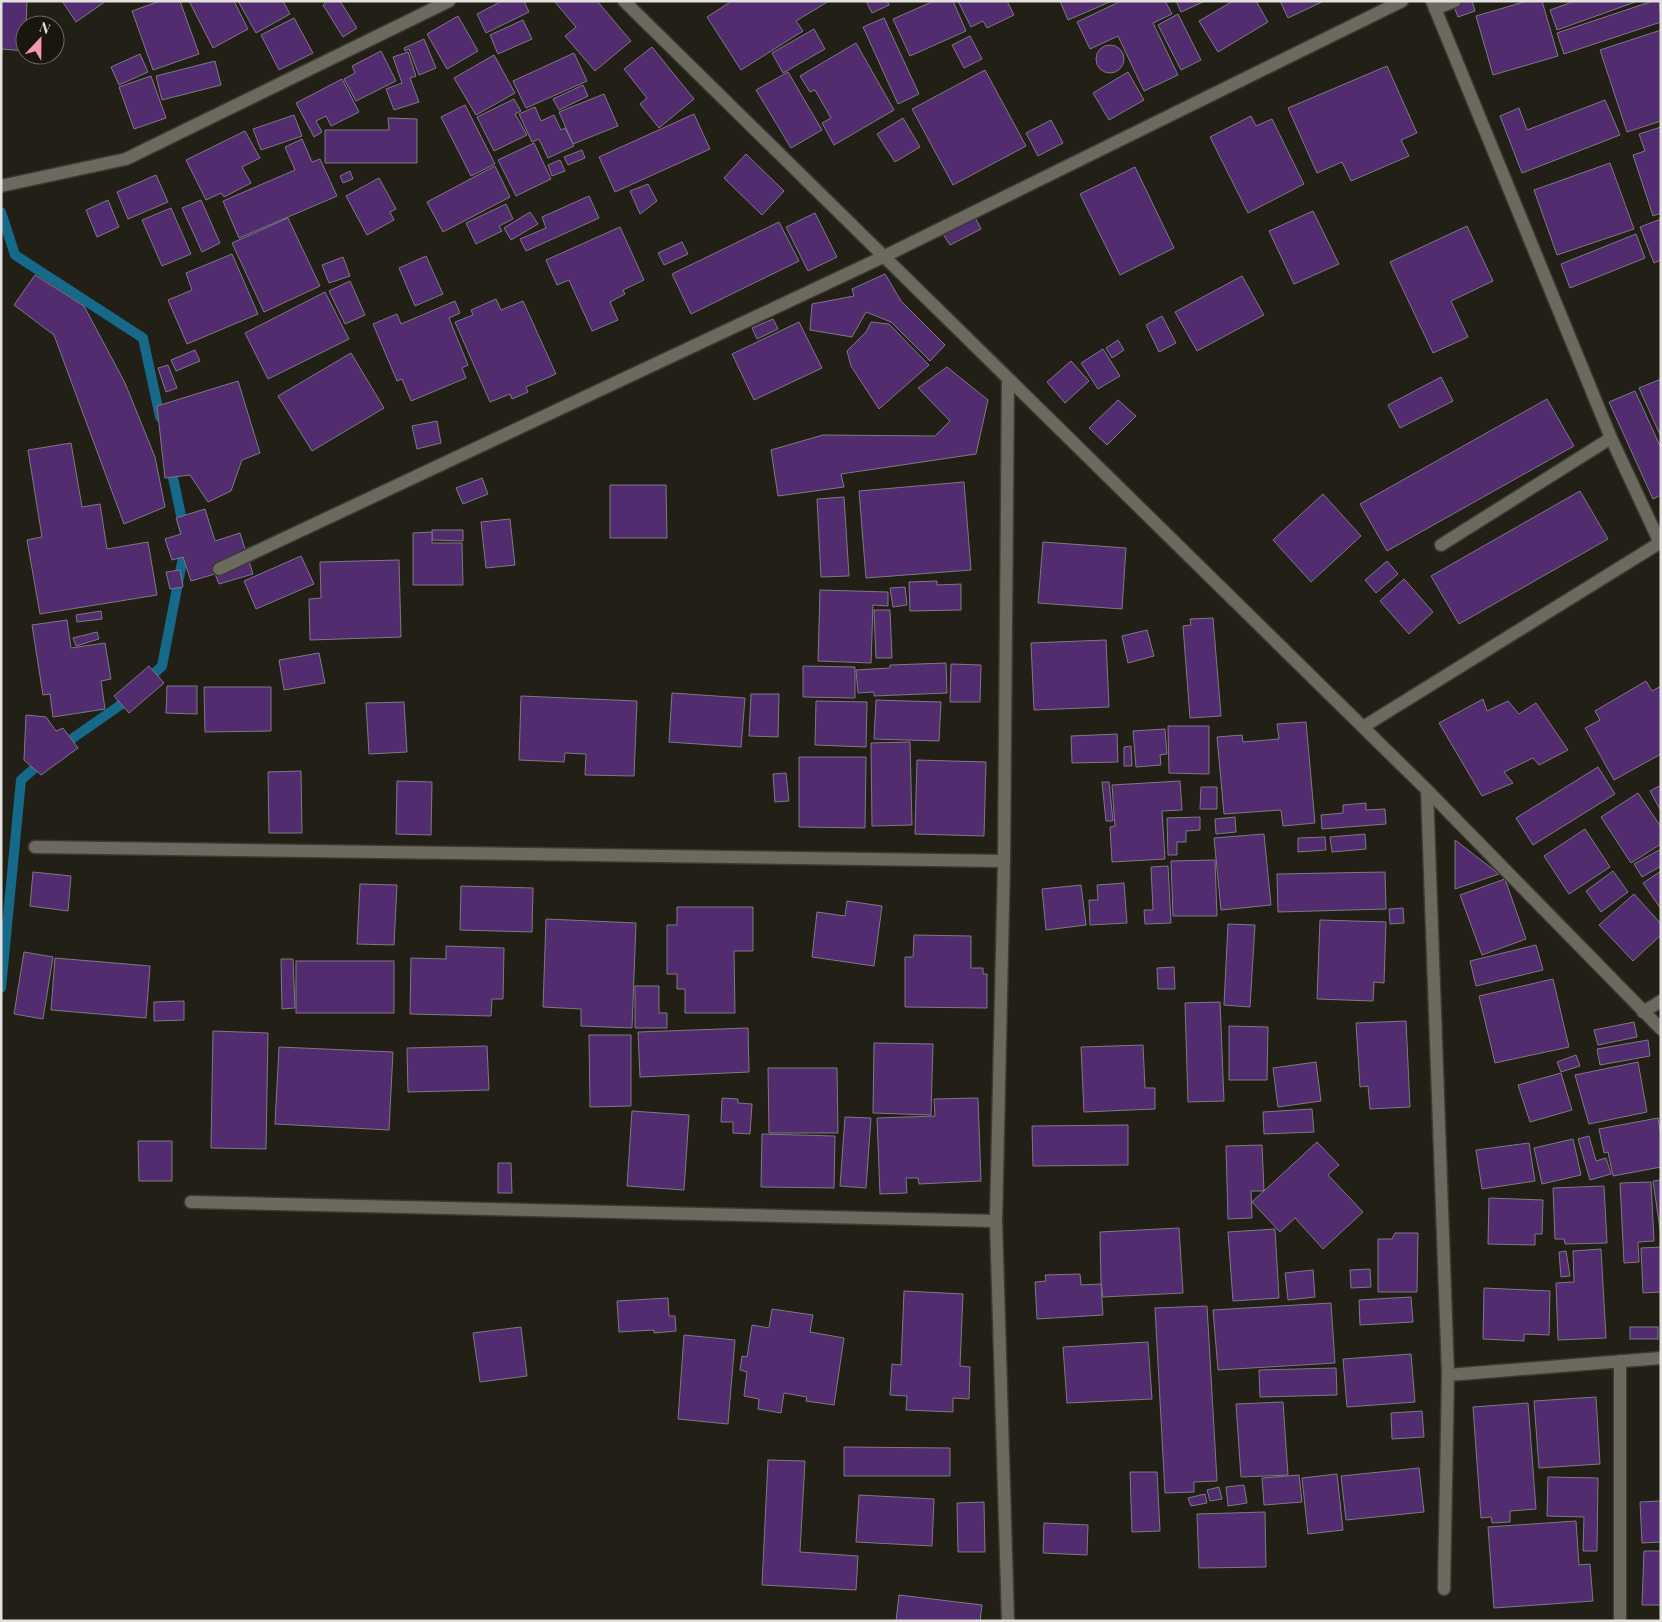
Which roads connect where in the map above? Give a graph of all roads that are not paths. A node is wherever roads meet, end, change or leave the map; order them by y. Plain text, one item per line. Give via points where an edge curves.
1 (449, 1) edge
2 (624, 1) edge
3 (1402, 1) edge
4 (1455, 1) edge
5 (1433, 5) edge
6 (1, 186) edge
7 (885, 256) junction
8 (1008, 380) junction
9 (1611, 438) junction
10 (1660, 543) edge
11 (1440, 545) dead end
12 (219, 569) dead end
13 (1363, 726) junction
14 (1427, 790) junction
15 (35, 848) dead end
16 (1004, 862) junction
17 (1661, 1001) edge
18 (1643, 1012) junction
19 (1661, 1029) edge
20 (191, 1202) dead end
21 (996, 1221) junction
22 (1661, 1358) edge
23 (1620, 1361) junction
24 (1448, 1375) junction
25 (1444, 1589) dead end
26 (1008, 1621) edge
27 (1620, 1621) edge

1 - 6 street via 126,158
2 - 7 street
3 - 7 street
4 - 5 street
5 - 9 street
7 - 8 street
7 - 12 street
8 - 13 street
8 - 16 street
9 - 10 street
9 - 11 street
10 - 13 street
13 - 14 street
14 - 18 street
14 - 24 street
15 - 16 street
16 - 21 street
17 - 18 street
18 - 19 street
20 - 21 street
21 - 26 street
22 - 23 street
23 - 24 street
23 - 27 street
24 - 25 street

